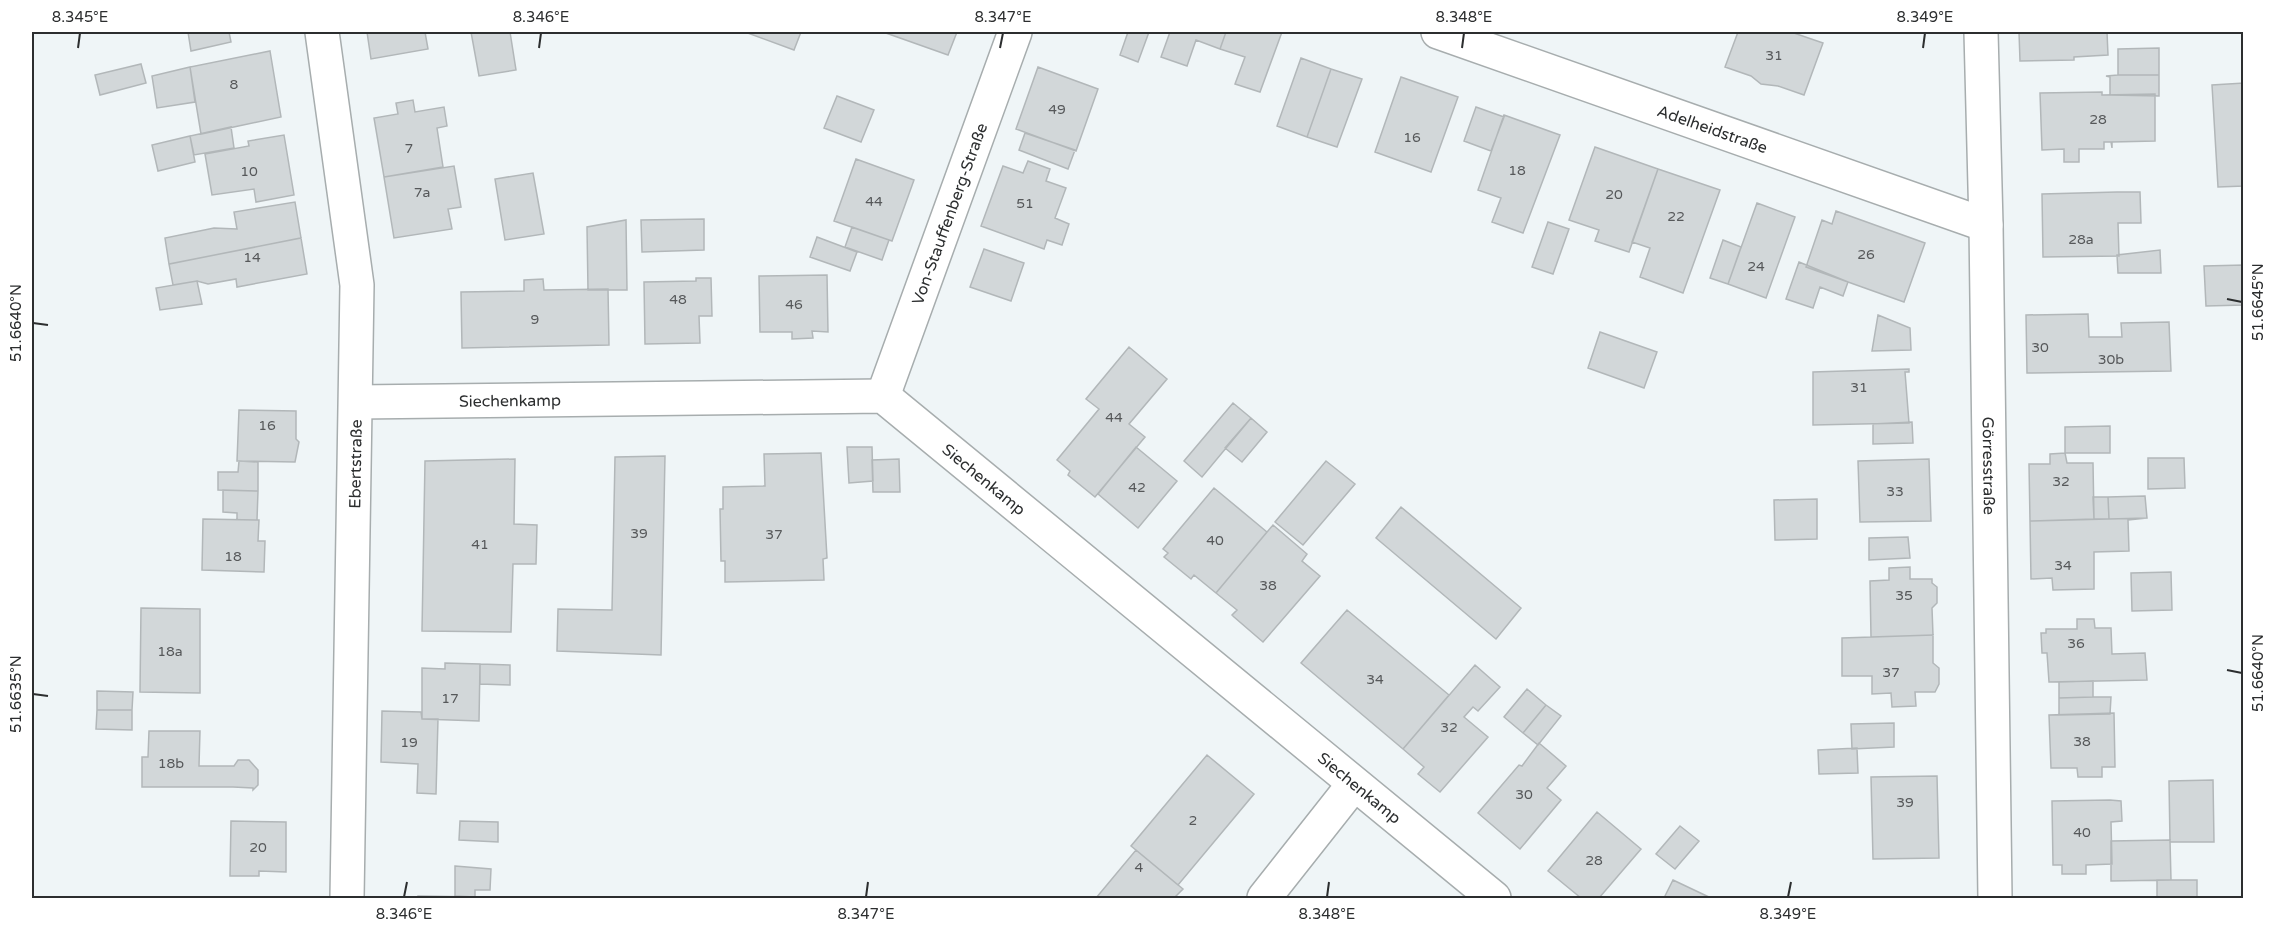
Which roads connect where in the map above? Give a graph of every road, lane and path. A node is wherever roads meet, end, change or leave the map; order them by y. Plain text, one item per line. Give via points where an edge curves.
1 (322, 32) edge
2 (1015, 32) edge
3 (1438, 32) edge
4 (1981, 32) edge
5 (1986, 225) junction
6 (883, 396) junction
7 (356, 402) junction
8 (1354, 784) junction
9 (347, 898) edge
10 (1264, 898) edge
11 (1494, 898) edge
12 (1995, 898) edge

1 - 7 street, Ebertstraße via 357,285
2 - 6 street, Von-Stauffenberg-Straße
3 - 5 street, Adelheidstraße
4 - 5 street, Görresstraße
5 - 12 street, Görresstraße
6 - 7 street, Siechenkamp
6 - 8 street, Siechenkamp
7 - 9 street, Ebertstraße
8 - 10 street
8 - 11 street, Siechenkamp

